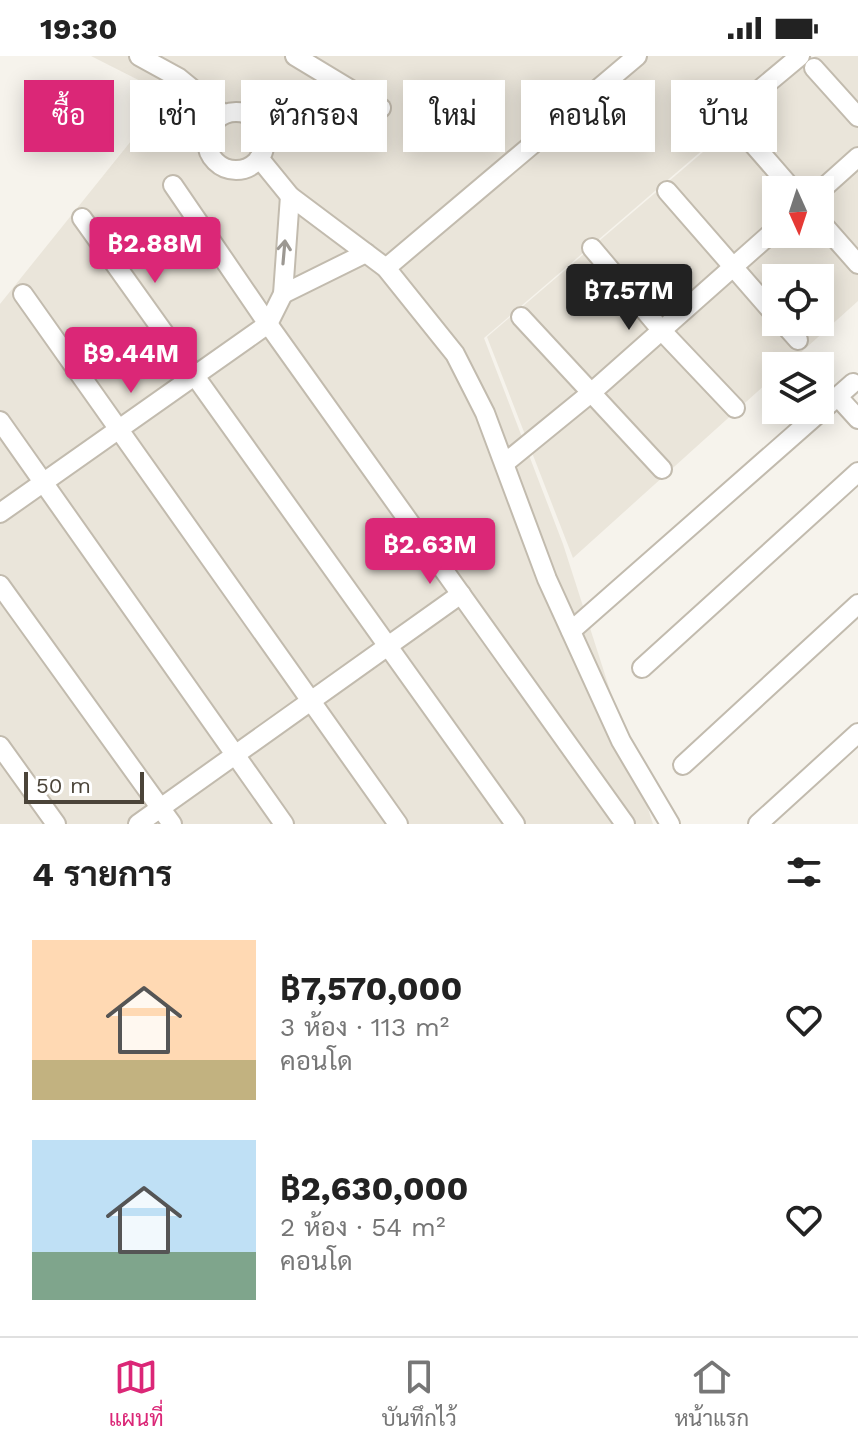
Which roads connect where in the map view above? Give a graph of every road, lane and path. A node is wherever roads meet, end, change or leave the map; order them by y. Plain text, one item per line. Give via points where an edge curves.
1 (139, 56) edge
2 (295, 56) edge
3 (637, 56) edge
4 (807, 62) edge
5 (181, 80) edge
6 (335, 80) edge
7 (225, 114) edge
8 (858, 117) edge
9 (209, 152) edge
10 (858, 157) edge
11 (259, 158) junction
12 (781, 176) edge
13 (834, 178) edge
14 (173, 185) dead end
15 (667, 191) dead end
16 (290, 196) junction
17 (82, 218) dead end
18 (834, 237) edge
19 (762, 241) edge
20 (592, 248) dead end
21 (366, 253) junction
22 (858, 264) edge
23 (731, 267) junction
24 (386, 268) junction
25 (23, 294) dead end
26 (283, 294) junction
27 (762, 301) edge
28 (521, 317) dead end
29 (268, 324) junction
30 (662, 331) junction
31 (794, 336) edge
32 (798, 340) dead end
33 (195, 376) junction
34 (853, 383) dead end
35 (592, 392) junction
36 (838, 397) junction
37 (735, 408) dead end
38 (858, 419) edge
39 (0, 421) edge
40 (119, 429) junction
41 (505, 463) junction
42 (662, 469) dead end
43 (858, 472) edge
44 (43, 482) junction
45 (0, 513) edge
46 (0, 585) edge
47 (461, 594) junction
48 (858, 604) edge
49 (571, 631) junction
50 (388, 646) junction
51 (642, 668) dead end
52 (311, 701) junction
53 (858, 733) edge
54 (0, 746) edge
55 (235, 755) junction
56 (683, 765) dead end
57 (160, 808) junction
58 (56, 824) edge
59 (138, 824) edge
60 (172, 824) edge
61 (284, 824) edge
62 (398, 824) edge
63 (515, 824) edge
64 (625, 824) edge
65 (670, 824) edge
66 (758, 824) edge

1 - 5 street
2 - 6 street
3 - 24 street
4 - 8 street
4 - 12 street via 734,122
7 - 11 street via 240,112 257,122 265,143
9 - 11 street via 235,170
10 - 13 street
11 - 16 street
14 - 29 street
15 - 23 street
16 - 21 street
26 -> 16 street
17 - 33 street
18 - 22 street
19 - 23 street
20 - 30 street
21 - 24 street
21 - 26 street
23 - 27 street
23 - 30 street
24 - 41 street via 455,354
25 - 40 street
26 - 29 street
28 - 35 street
29 - 33 street
29 - 47 street
30 - 35 street
30 - 37 street
31 - 32 street
33 - 40 street
33 - 50 street
34 - 36 street
35 - 41 street
35 - 42 street
36 - 38 street
36 - 49 street
39 - 44 street
40 - 44 street
40 - 52 street
41 - 49 street
43 - 51 street
44 - 45 street
44 - 55 street
46 - 57 street
47 - 50 street
47 - 64 street
48 - 56 street
49 - 65 street via 621,741
50 - 52 street
50 - 63 street
52 - 55 street
52 - 62 street
53 - 66 street
54 - 58 street
55 - 57 street
55 - 61 street
57 - 59 street
57 - 60 street

